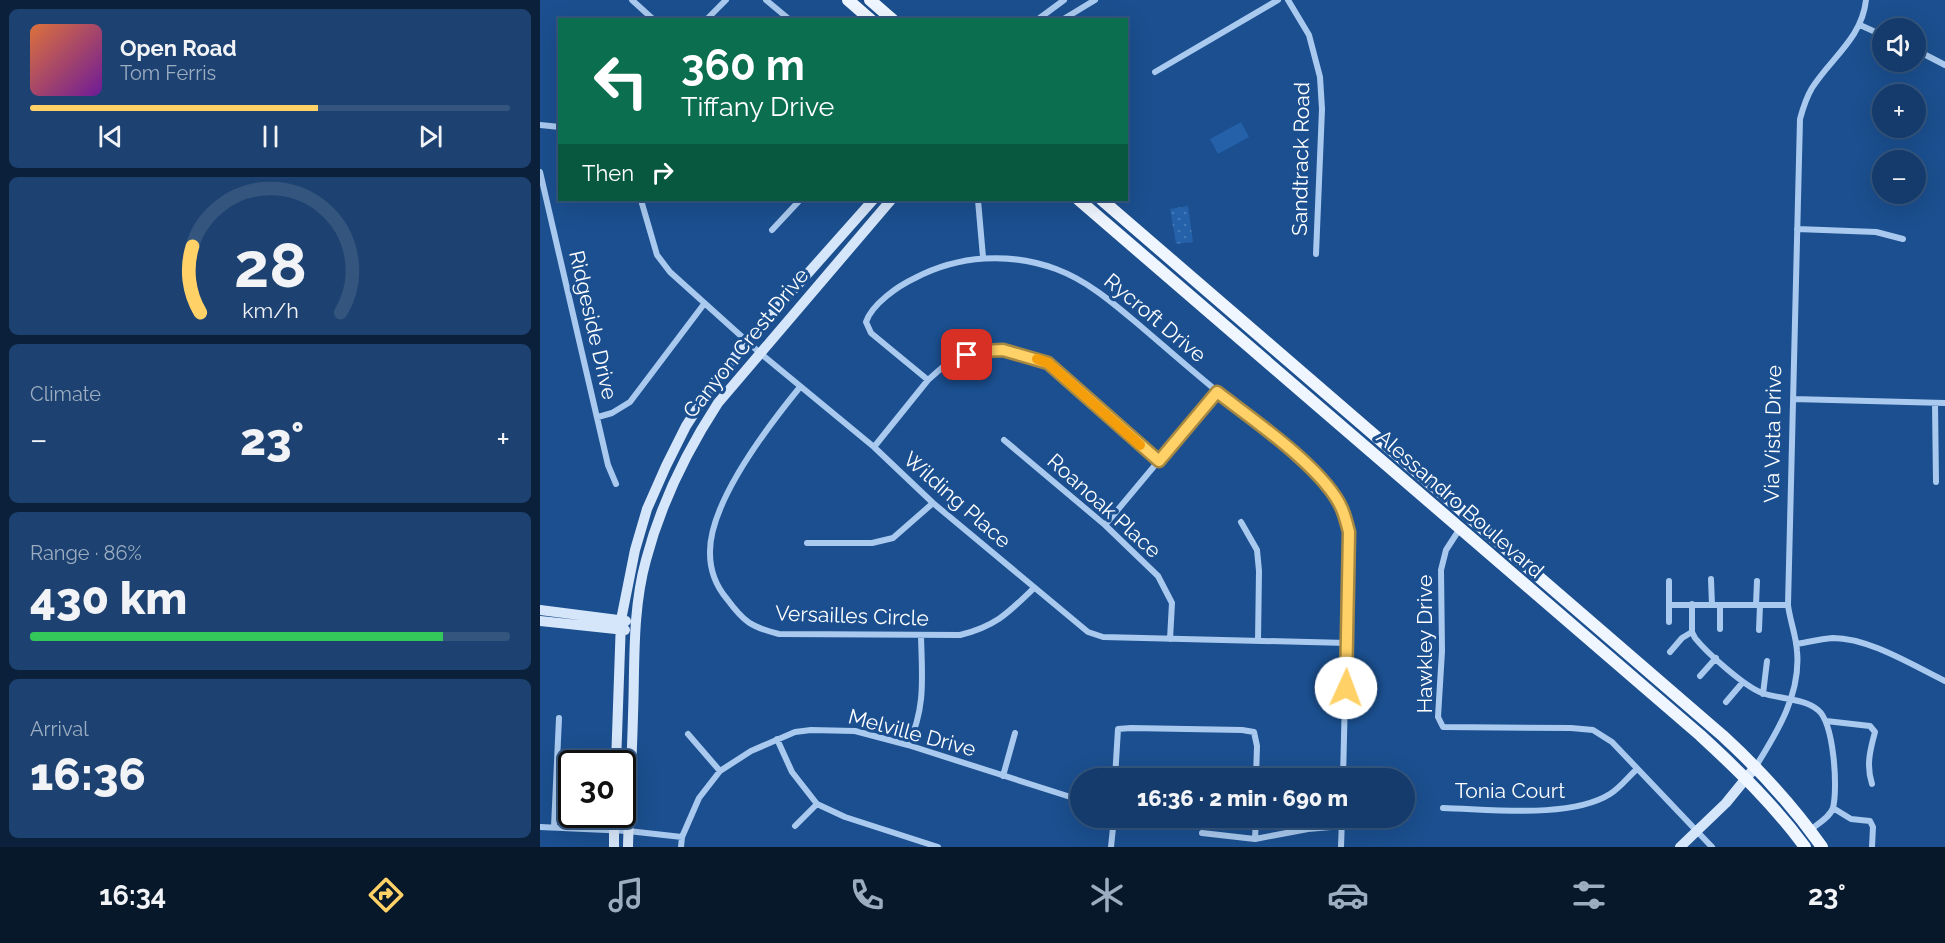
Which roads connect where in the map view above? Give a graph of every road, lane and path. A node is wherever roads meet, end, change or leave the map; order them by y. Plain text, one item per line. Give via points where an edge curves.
1 (632, 0) edge
2 (726, 0) edge
3 (765, 0) edge
4 (848, 0) edge
5 (870, 0) edge
6 (1064, 0) edge
7 (1095, 0) edge
8 (1278, 0) edge
9 (1288, 0) edge
10 (1866, 0) edge
11 (652, 18) edge
12 (708, 18) edge
13 (788, 18) edge
14 (869, 18) edge
15 (890, 18) edge
16 (1040, 18) edge
17 (1065, 18) edge
18 (1860, 25) junction
19 (1872, 30) edge
20 (1926, 56) edge
21 (1945, 66) edge
22 (1155, 72) dead end
23 (540, 124) edge
24 (558, 127) edge
25 (540, 172) edge
26 (641, 201) edge
27 (799, 201) edge
28 (872, 201) edge
29 (890, 201) edge
30 (978, 201) edge
31 (1080, 201) edge
32 (1103, 201) edge
33 (772, 230) dead end
34 (1797, 230) junction
35 (1903, 239) dead end
36 (1316, 254) dead end
37 (983, 257) junction
38 (704, 304) junction
39 (747, 342) junction
40 (760, 353) junction
41 (928, 380) junction
42 (800, 387) junction
43 (1217, 392) junction
44 (1793, 399) junction
45 (1935, 403) junction
46 (1945, 403) edge
47 (598, 417) junction
48 (1004, 441) dead end
49 (874, 447) junction
50 (1159, 461) junction
51 (1936, 482) dead end
52 (616, 484) dead end
53 (933, 503) junction
54 (1241, 522) dead end
55 (1105, 525) junction
56 (1459, 530) junction
57 (807, 543) dead end
58 (1712, 579) dead end
59 (1757, 580) dead end
60 (1669, 581) dead end
61 (1034, 588) junction
62 (1669, 604) junction
63 (1692, 604) junction
64 (1712, 605) junction
65 (1720, 605) junction
66 (1758, 605) junction
67 (1788, 605) junction
68 (540, 610) edge
69 (540, 621) edge
70 (1669, 622) dead end
71 (620, 624) junction
72 (635, 626) junction
73 (1720, 629) dead end
74 (1759, 630) dead end
75 (1692, 632) junction
76 (921, 636) junction
77 (1170, 639) junction
78 (1258, 640) junction
79 (1347, 643) junction
80 (1796, 644) junction
81 (1670, 652) dead end
82 (1716, 658) junction
83 (1767, 661) dead end
84 (1700, 676) dead end
85 (1945, 681) edge
86 (1743, 682) junction
87 (1763, 694) junction
88 (1790, 700) junction
89 (1726, 702) dead end
90 (560, 718) dead end
91 (1826, 721) junction
92 (1015, 733) dead end
93 (688, 734) dead end
94 (777, 739) junction
95 (908, 746) junction
96 (616, 750) edge
97 (1755, 766) junction
98 (1116, 768) edge
99 (1257, 768) edge
100 (1343, 768) edge
101 (1637, 769) junction
102 (720, 771) junction
103 (1003, 776) junction
104 (1747, 779) junction
105 (1872, 784) dead end
106 (1070, 797) edge
107 (817, 804) junction
108 (1443, 808) dead end
109 (1833, 808) junction
110 (795, 826) dead end
111 (554, 827) junction
112 (540, 828) edge
113 (1113, 828) edge
114 (1256, 828) edge
115 (1319, 828) edge
116 (1342, 828) edge
117 (1810, 830) junction
118 (614, 831) junction
119 (628, 831) junction
120 (1698, 831) junction
121 (1202, 833) dead end
122 (681, 837) junction
123 (1255, 839) junction
124 (614, 847) edge
125 (628, 847) edge
126 (681, 847) edge
127 (938, 847) edge
128 (1111, 847) edge
129 (1341, 847) edge
130 (1680, 847) edge
131 (1712, 847) edge
132 (1805, 847) edge
133 (1822, 847) edge
134 (1872, 847) edge

1 - 11 street
2 - 12 street
3 - 13 street
4 - 14 main road
5 - 15 main road
6 - 16 street
7 - 17 street
8 - 22 street
9 - 36 street, Sandtrack Road via 1308,35 1320,77
10 - 18 street, Via Vista Drive
18 - 19 street
18 - 34 street, Via Vista Drive via 1804,103 1798,136
20 - 21 street
23 - 24 street
25 - 47 street, Ridgeside Drive
26 - 38 street, Wilding Place via 657,255
27 - 33 street
28 - 39 main road, Canyon Crest Drive
29 - 40 main road, Canyon Crest Drive
30 - 37 street
31 - 56 main road, Alessandro Boulevard
32 - 97 main road, Alessandro Boulevard
34 - 35 street via 1876,232
34 - 44 street, Via Vista Drive
37 - 41 street, Rycroft Drive via 944,265 908,282 869,313 866,322 871,333
37 - 43 street, Rycroft Drive via 1036,263 1088,284
38 - 39 street, Wilding Place
38 - 47 street via 630,402
39 - 40 street, Wilding Place
39 - 71 main road, Canyon Crest Drive via 686,426 656,487 635,550
40 - 42 street, Wilding Place
40 - 72 main road, Canyon Crest Drive via 718,403 677,472 645,562
41 - 49 street
41 - 50 street via 953,358 982,351 1003,350 1048,363
42 - 49 street, Wilding Place
42 - 76 street, Versailles Circle via 743,465 717,519 710,554 717,586 741,617 756,628 778,634
43 - 50 street
43 - 79 street, Rycroft Drive via 1283,443 1329,488 1342,508 1349,532
44 - 45 street
44 - 67 street, Via Vista Drive
45 - 46 street
45 - 51 street
47 - 52 street, Ridgeside Drive
48 - 55 street, Roanoak Place
49 - 53 street, Wilding Place
50 - 55 street
53 - 57 street via 893,538 872,543
53 - 61 street, Wilding Place
54 - 78 street via 1257,550
55 - 77 street, Roanoak Place via 1158,576 1172,603
56 - 101 street, Hawkley Drive via 1446,550 1441,570 1438,717 1443,727 1593,730 1612,742
56 - 104 main road, Alessandro Boulevard
58 - 64 street
59 - 66 street
60 - 62 street
61 - 76 street, Versailles Circle via 1001,619 979,630 960,635
61 - 77 street, Wilding Place via 1088,632 1103,637
62 - 63 street
62 - 70 street
63 - 64 street
63 - 75 street
64 - 65 street
65 - 66 street
65 - 73 street
66 - 67 street
66 - 74 street
67 - 80 street, Via Vista Drive
68 - 71 main road
69 - 71 main road
71 - 72 main road
71 - 96 main road, Canyon Crest Drive
72 - 119 main road, Canyon Crest Drive
75 - 81 street
75 - 82 street
76 - 95 street via 923,695 917,727
77 - 78 street, Wilding Place
78 - 79 street, Wilding Place
79 - 100 street, Rycroft Drive
80 - 85 street via 1832,638 1852,640
80 - 88 street, Via Vista Drive via 1797,677
82 - 84 street
82 - 86 street
83 - 87 street
86 - 87 street
86 - 89 street
87 - 88 street
88 - 91 street via 1816,709
88 - 97 street, Via Vista Drive
90 - 111 street
91 - 105 street via 1870,726 1875,732 1869,753
91 - 109 street via 1835,779
92 - 103 street
93 - 102 street
94 - 95 street, Melville Drive via 795,732 832,729 855,731
94 - 102 street, Melville Drive
94 - 107 street via 792,772
95 - 103 street, Melville Drive
97 - 104 main road, Via Vista Drive
97 - 117 main road, Alessandro Boulevard
98 - 99 street via 1118,729 1254,732
101 - 108 street, Tonia Court via 1611,794 1583,806 1557,810
101 - 120 street
102 - 122 street, Melville Drive via 699,798
103 - 106 street, Melville Drive
104 - 120 main road, Via Vista Drive
104 - 132 main road, Alessandro Boulevard
107 - 110 street
107 - 127 street via 855,821
109 - 117 street
109 - 134 street via 1851,819 1870,821 1874,827
111 - 112 street
111 - 118 street
113 - 128 street
114 - 123 street
115 - 123 street
116 - 129 street
117 - 133 main road, Alessandro Boulevard
118 - 119 street
118 - 124 main road
119 - 122 street
119 - 125 main road, Canyon Crest Drive
120 - 130 main road, Via Vista Drive
120 - 131 street
121 - 123 street
122 - 126 street, Melville Drive

